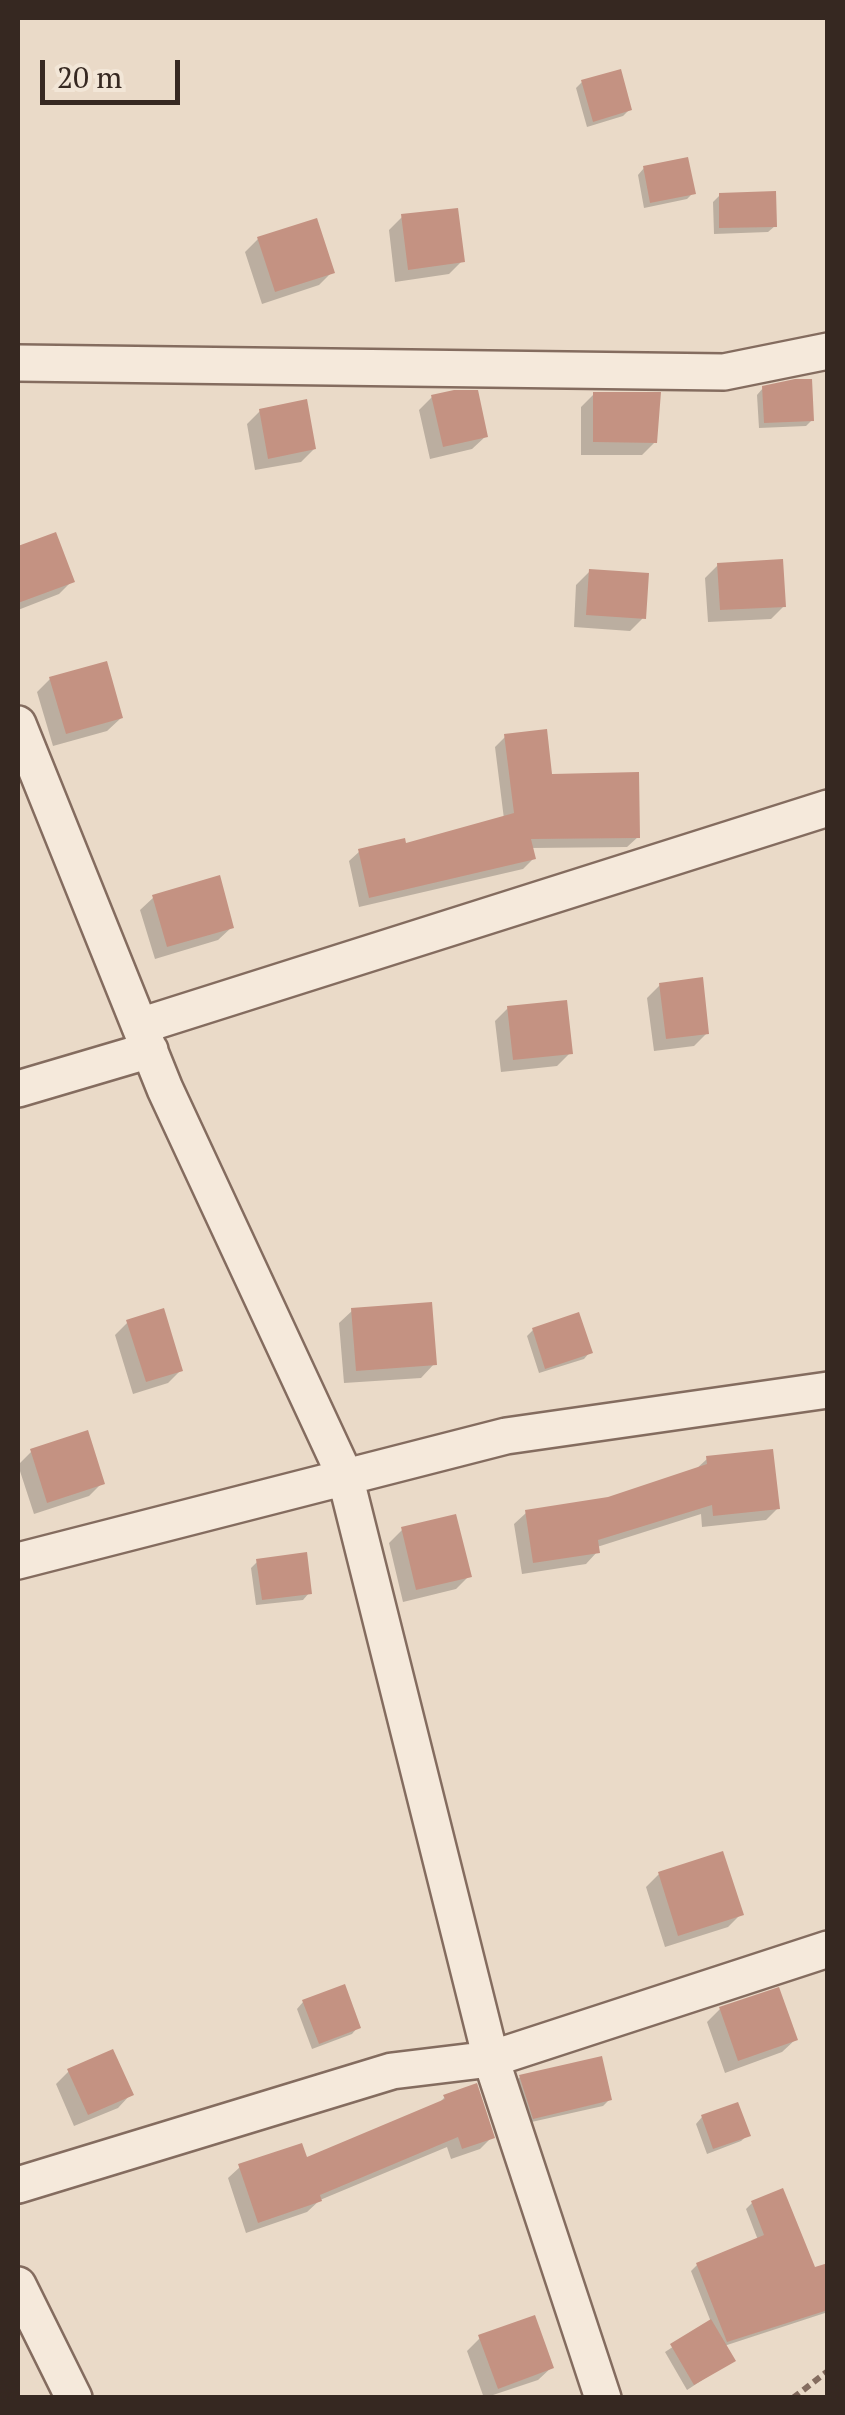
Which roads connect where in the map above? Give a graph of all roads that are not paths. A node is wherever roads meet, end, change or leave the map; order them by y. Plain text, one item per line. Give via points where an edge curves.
1 (828, 351) edge
2 (18, 363) edge
3 (18, 724) edge
4 (828, 808) edge
5 (145, 1038) junction
6 (18, 1089) edge
7 (828, 1390) edge
8 (344, 1476) junction
9 (18, 1562) edge
10 (828, 1949) edge
11 (491, 2059) junction
12 (18, 2184) edge
13 (18, 2285) edge
14 (74, 2398) edge
15 (603, 2398) edge

1 - 2 street via 724,372
3 - 5 street
4 - 5 street
5 - 6 street
5 - 8 street
7 - 8 street via 506,1436
8 - 9 street
8 - 11 street
10 - 11 street
11 - 12 street via 392,2071
11 - 15 street
13 - 14 street

